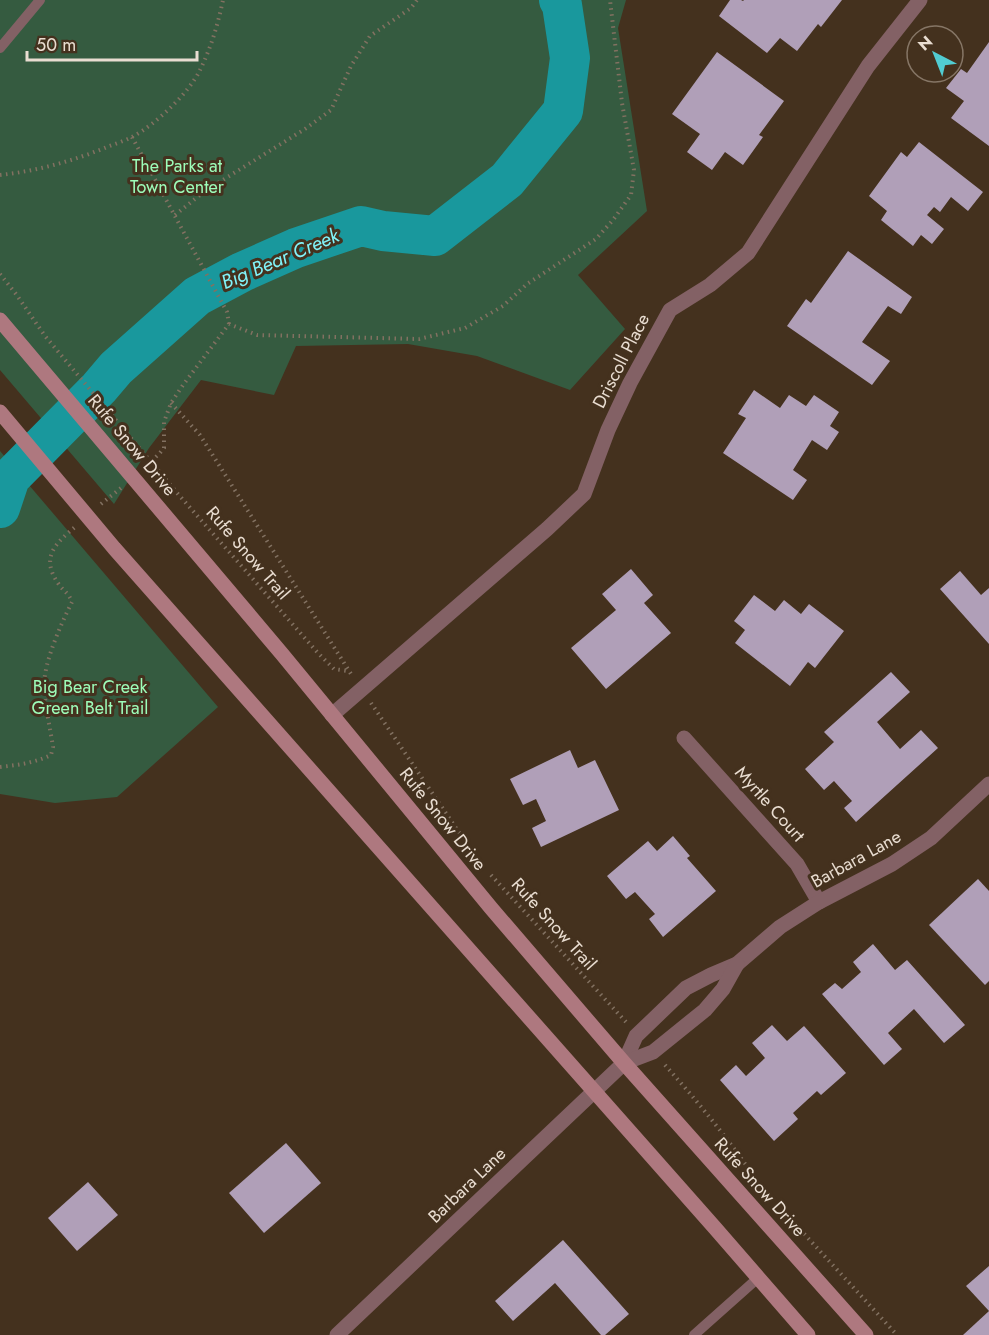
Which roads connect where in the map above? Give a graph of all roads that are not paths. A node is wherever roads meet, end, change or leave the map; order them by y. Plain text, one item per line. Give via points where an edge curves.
1 (40, 0) edge
2 (920, 0) edge
3 (0, 48) edge
4 (0, 320) edge
5 (0, 412) edge
6 (332, 715) junction
7 (684, 738) dead end
8 (989, 784) edge
9 (819, 902) junction
10 (737, 964) junction
11 (624, 1063) junction
12 (593, 1092) junction
13 (758, 1278) junction
14 (338, 1335) edge
15 (694, 1335) edge
16 (808, 1335) edge
17 (866, 1335) edge

1 - 3 lane
2 - 6 street, Driscoll Place via 868,66 748,253 710,285 670,310 608,430 584,494 548,530
4 - 6 main road, Rufe Snow Drive
5 - 12 main road via 114,548
6 - 11 main road, Rufe Snow Drive
7 - 9 street, Myrtle Court via 797,864
8 - 9 street, Barbara Lane via 931,838 892,864
9 - 10 street, Barbara Lane via 780,927
10 - 11 street, Barbara Lane via 705,1010 653,1052
10 - 11 street, Barbara Lane via 687,988 637,1035
11 - 12 street, Barbara Lane
11 - 17 main road, Rufe Snow Drive
12 - 13 main road
12 - 14 street, Barbara Lane
13 - 15 lane
13 - 16 main road

